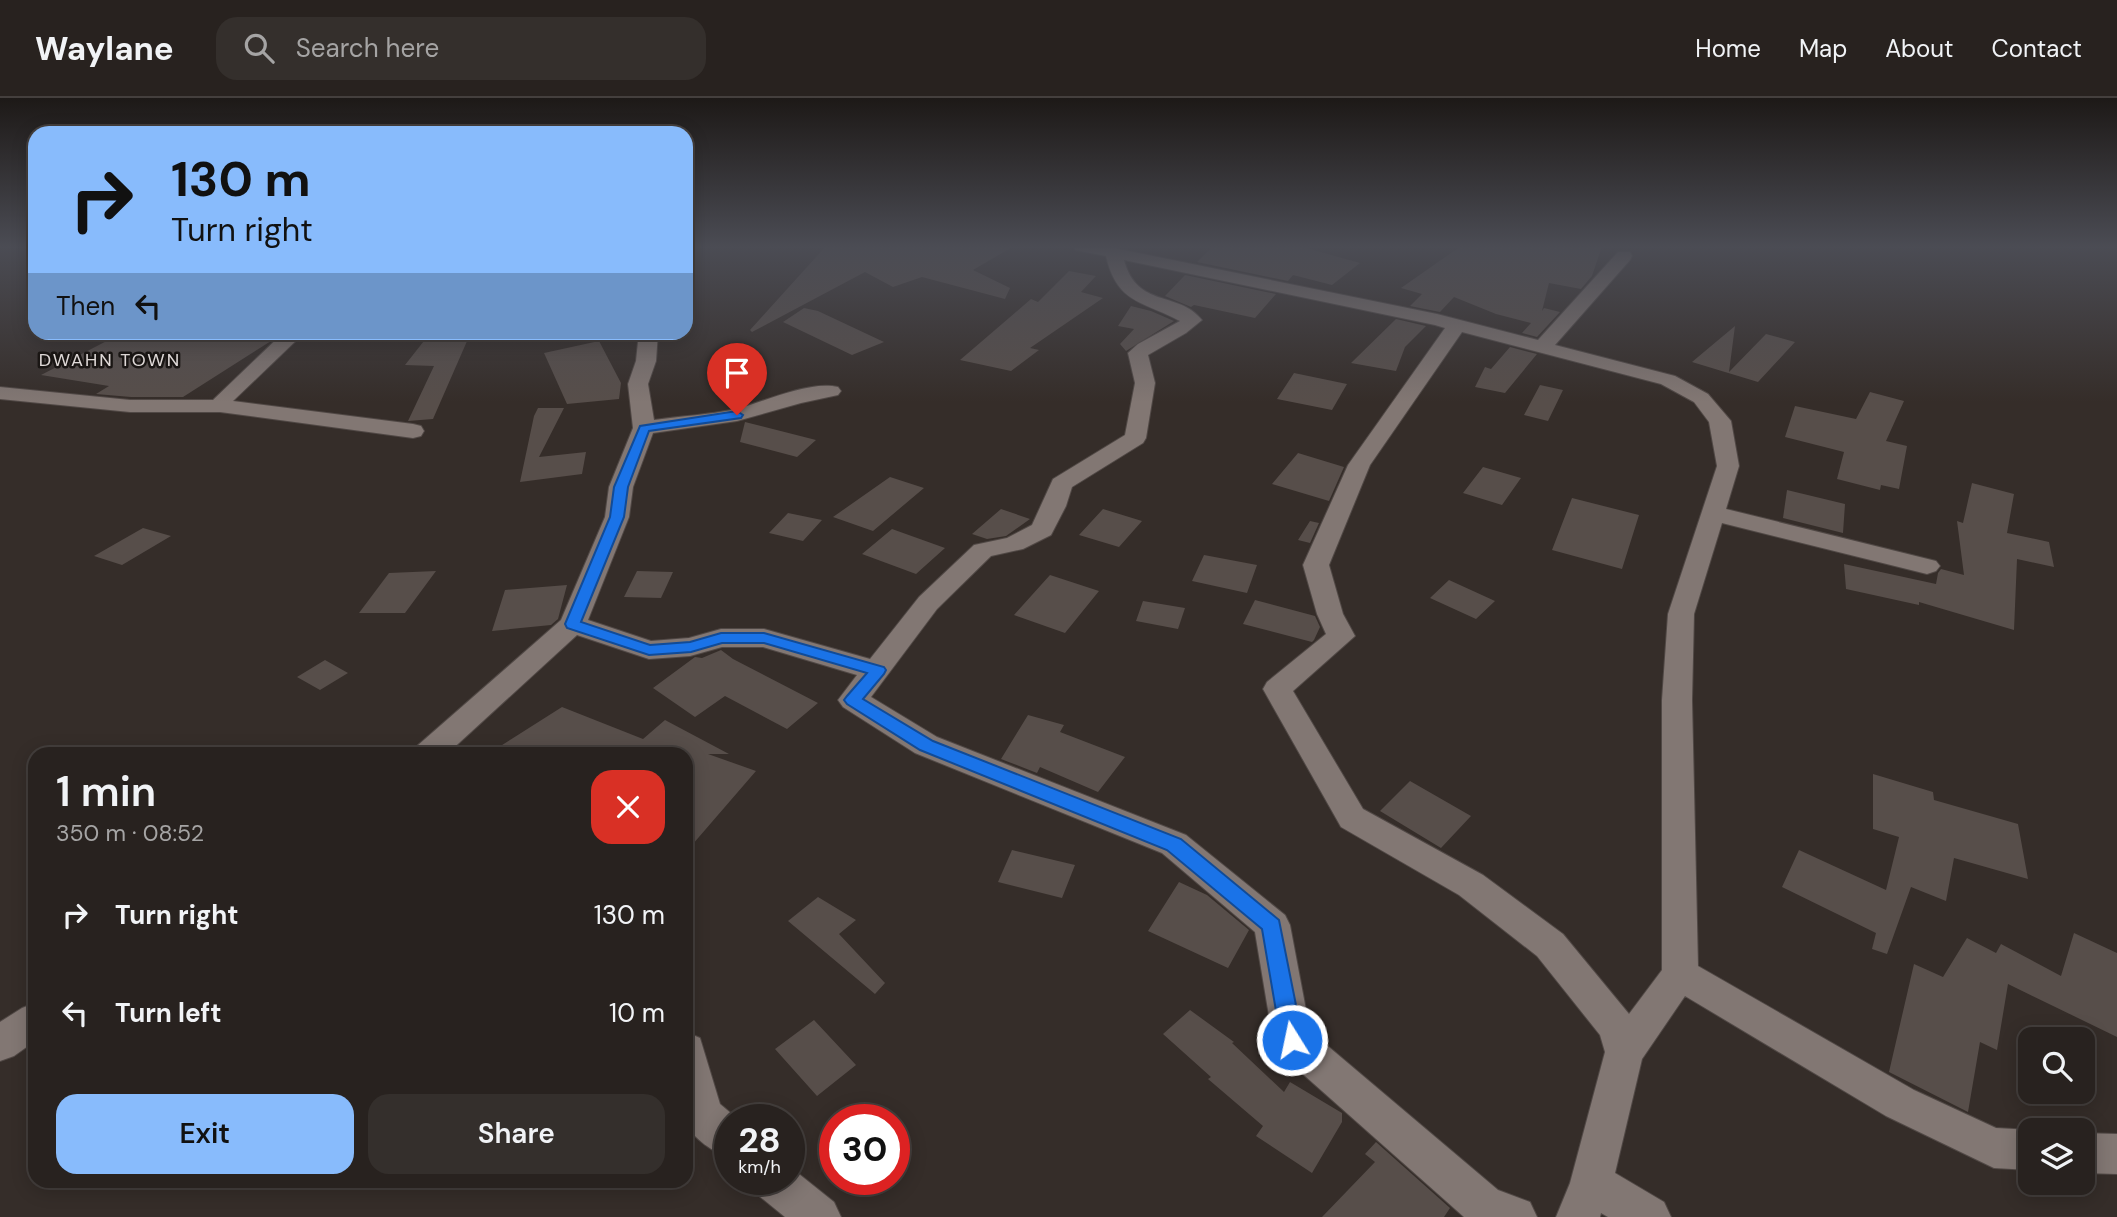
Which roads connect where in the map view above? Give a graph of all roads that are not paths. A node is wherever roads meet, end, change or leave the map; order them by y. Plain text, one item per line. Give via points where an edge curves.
1 (1139, 298) edge
2 (1329, 298) edge
3 (1586, 298) edge
4 (1457, 325) junction
5 (287, 340) edge
6 (648, 340) edge
7 (1543, 347) junction
8 (831, 391) dead end
9 (0, 393) edge
10 (220, 406) junction
11 (644, 428) junction
12 (413, 431) dead end
13 (1712, 513) junction
14 (1927, 566) dead end
15 (573, 624) junction
16 (878, 670) junction
17 (436, 747) edge
18 (1680, 974) junction
19 (28, 1025) edge
20 (0, 1044) edge
21 (1624, 1052) junction
22 (693, 1077) edge
23 (714, 1125) edge
24 (2018, 1149) edge
25 (2095, 1153) edge
26 (2117, 1154) edge
27 (792, 1195) edge
28 (1584, 1200) edge
29 (819, 1217) edge
30 (1515, 1217) edge
31 (1649, 1217) edge

1 - 16 street via 1193,320 1179,333 1152,341 1138,353 1145,383 1135,438 1061,484 1042,530 1014,544 983,550 928,603
2 - 4 street
3 - 7 street
4 - 7 street
4 - 21 street via 1359,465 1316,565 1330,614 1342,636 1277,689 1352,818 1471,886 1550,945 1617,1027
5 - 10 street
6 - 11 street via 638,384
7 - 13 street via 1668,380 1701,398 1720,421 1728,466
8 - 11 street via 737,415
9 - 10 street via 130,406
10 - 12 street
11 - 15 street via 621,487 617,517
13 - 14 street
13 - 18 street via 1681,614 1677,700
15 - 16 street via 649,650 691,647 721,638 764,638
15 - 17 street
16 - 30 street via 853,700 926,745 1174,844 1272,925 1292,1040 1485,1207
18 - 21 street
18 - 24 street via 1900,1103 1994,1148
19 - 20 street
21 - 28 street
22 - 23 street via 703,1115
25 - 26 street
27 - 29 street
28 - 31 street

